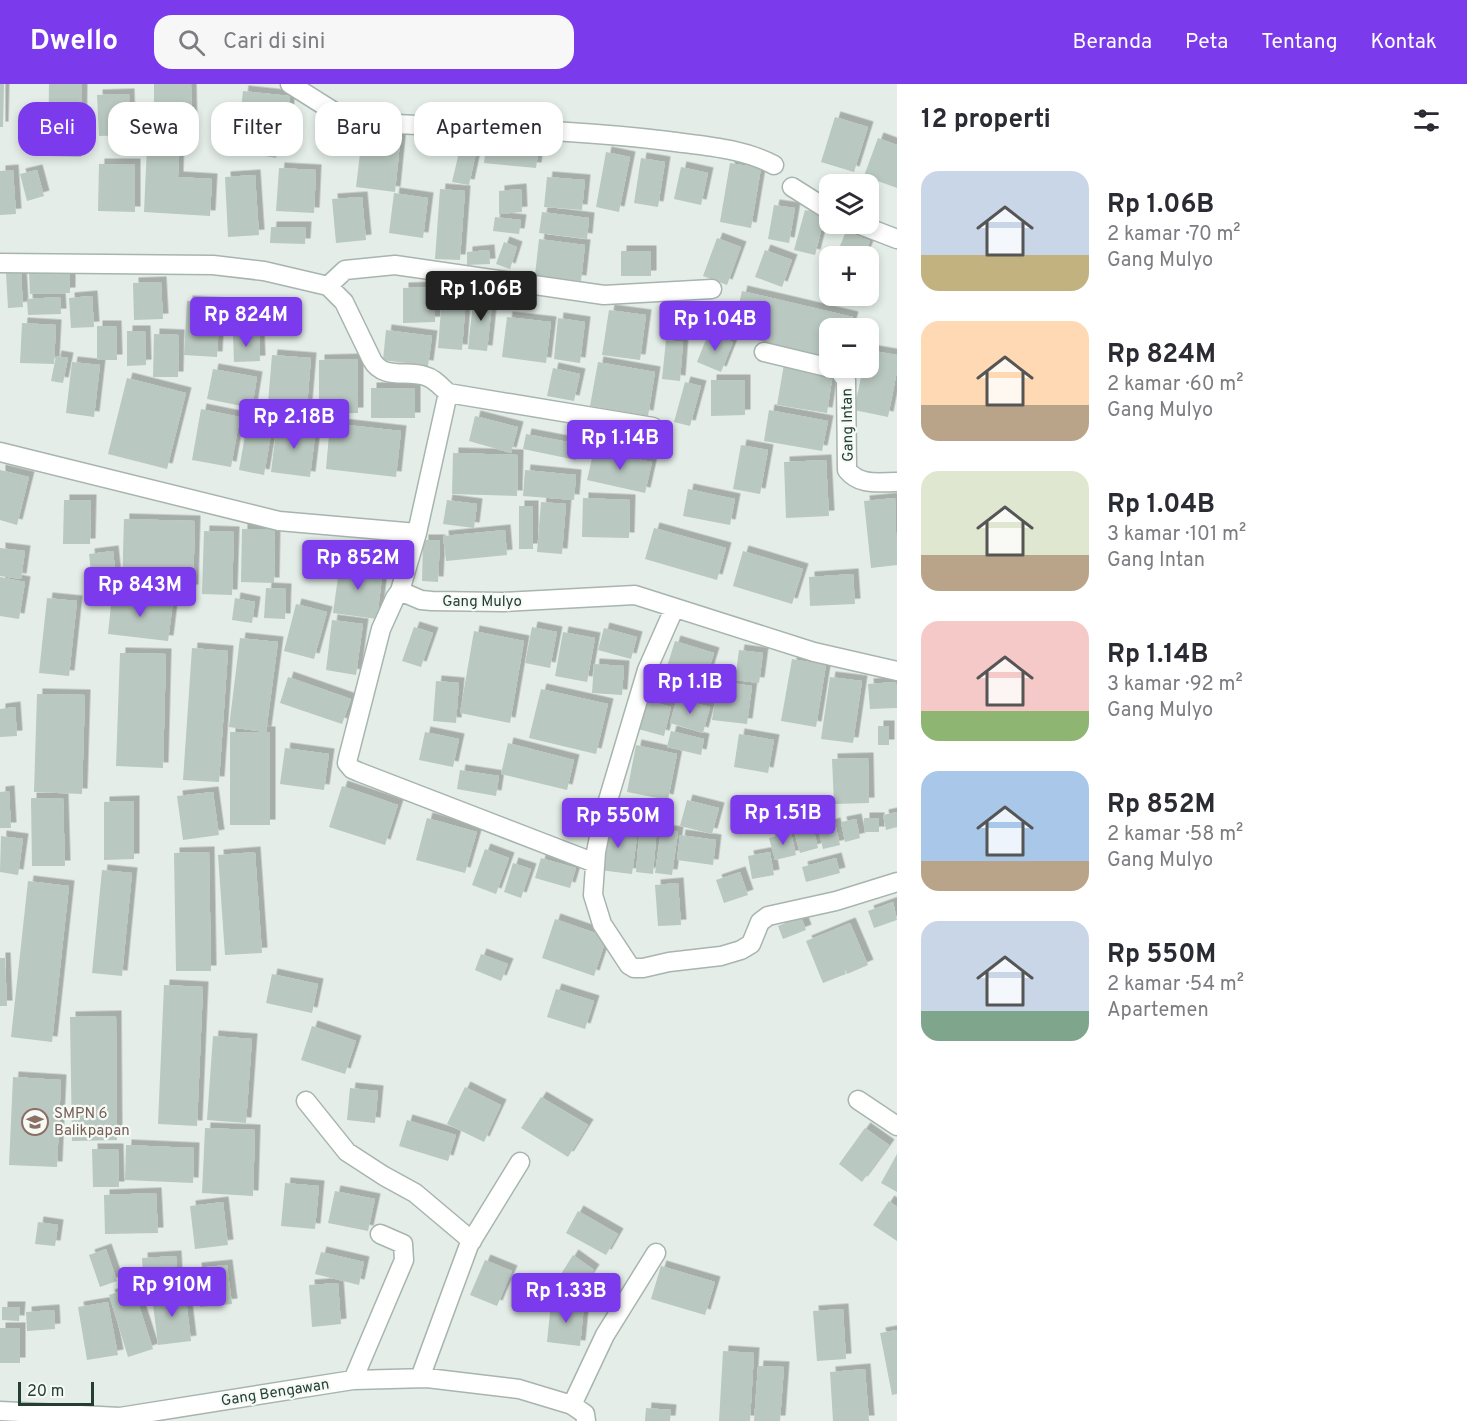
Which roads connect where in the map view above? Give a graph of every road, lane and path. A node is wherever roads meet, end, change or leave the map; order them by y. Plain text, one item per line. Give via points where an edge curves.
1 (290, 84) edge
2 (774, 165) dead end
3 (792, 187) dead end
4 (819, 204) edge
5 (879, 232) edge
6 (897, 239) edge
7 (0, 263) edge
8 (328, 286) junction
9 (712, 289) dead end
10 (764, 352) dead end
11 (448, 393) junction
12 (653, 427) dead end
13 (0, 452) edge
14 (897, 482) edge
15 (417, 533) junction
16 (400, 591) junction
17 (674, 609) junction
18 (897, 671) edge
19 (595, 863) junction
20 (897, 882) edge
21 (306, 1101) dead end
22 (858, 1101) dead end
23 (897, 1126) edge
24 (520, 1162) dead end
25 (380, 1234) dead end
26 (472, 1241) junction
27 (656, 1253) dead end
28 (420, 1378) junction
29 (353, 1380) junction
30 (572, 1405) junction
31 (0, 1411) edge
32 (586, 1421) edge

1 - 2 street via 341,116 375,123 639,138 718,148 757,156
3 - 4 street
5 - 6 street
7 - 8 street via 213,265 264,271
8 - 9 street via 345,270 395,265 604,295
8 - 11 street via 344,302 375,367 382,372 425,376
10 - 14 street, Gang Intan via 839,370 846,380 847,470 867,483
11 - 12 street
11 - 15 street
13 - 15 street via 279,521
15 - 16 street
16 - 17 street, Gang Mulyo via 421,600 503,602 635,595
16 - 19 street via 378,638 349,766
17 - 18 street, Gang Mulyo via 814,652
17 - 19 street via 647,670 633,715 603,817
19 - 20 street via 593,895 602,924 634,968 730,954 751,944 760,922 768,916
21 - 26 street via 347,1152 415,1193
22 - 23 street
24 - 26 street
25 - 29 street via 403,1244 404,1260
26 - 28 street
27 - 30 street via 605,1335
28 - 29 street, Gang Bengawan
28 - 30 street, Gang Bengawan via 519,1389
29 - 31 street, Gang Bengawan via 120,1417
30 - 32 street via 585,1413

